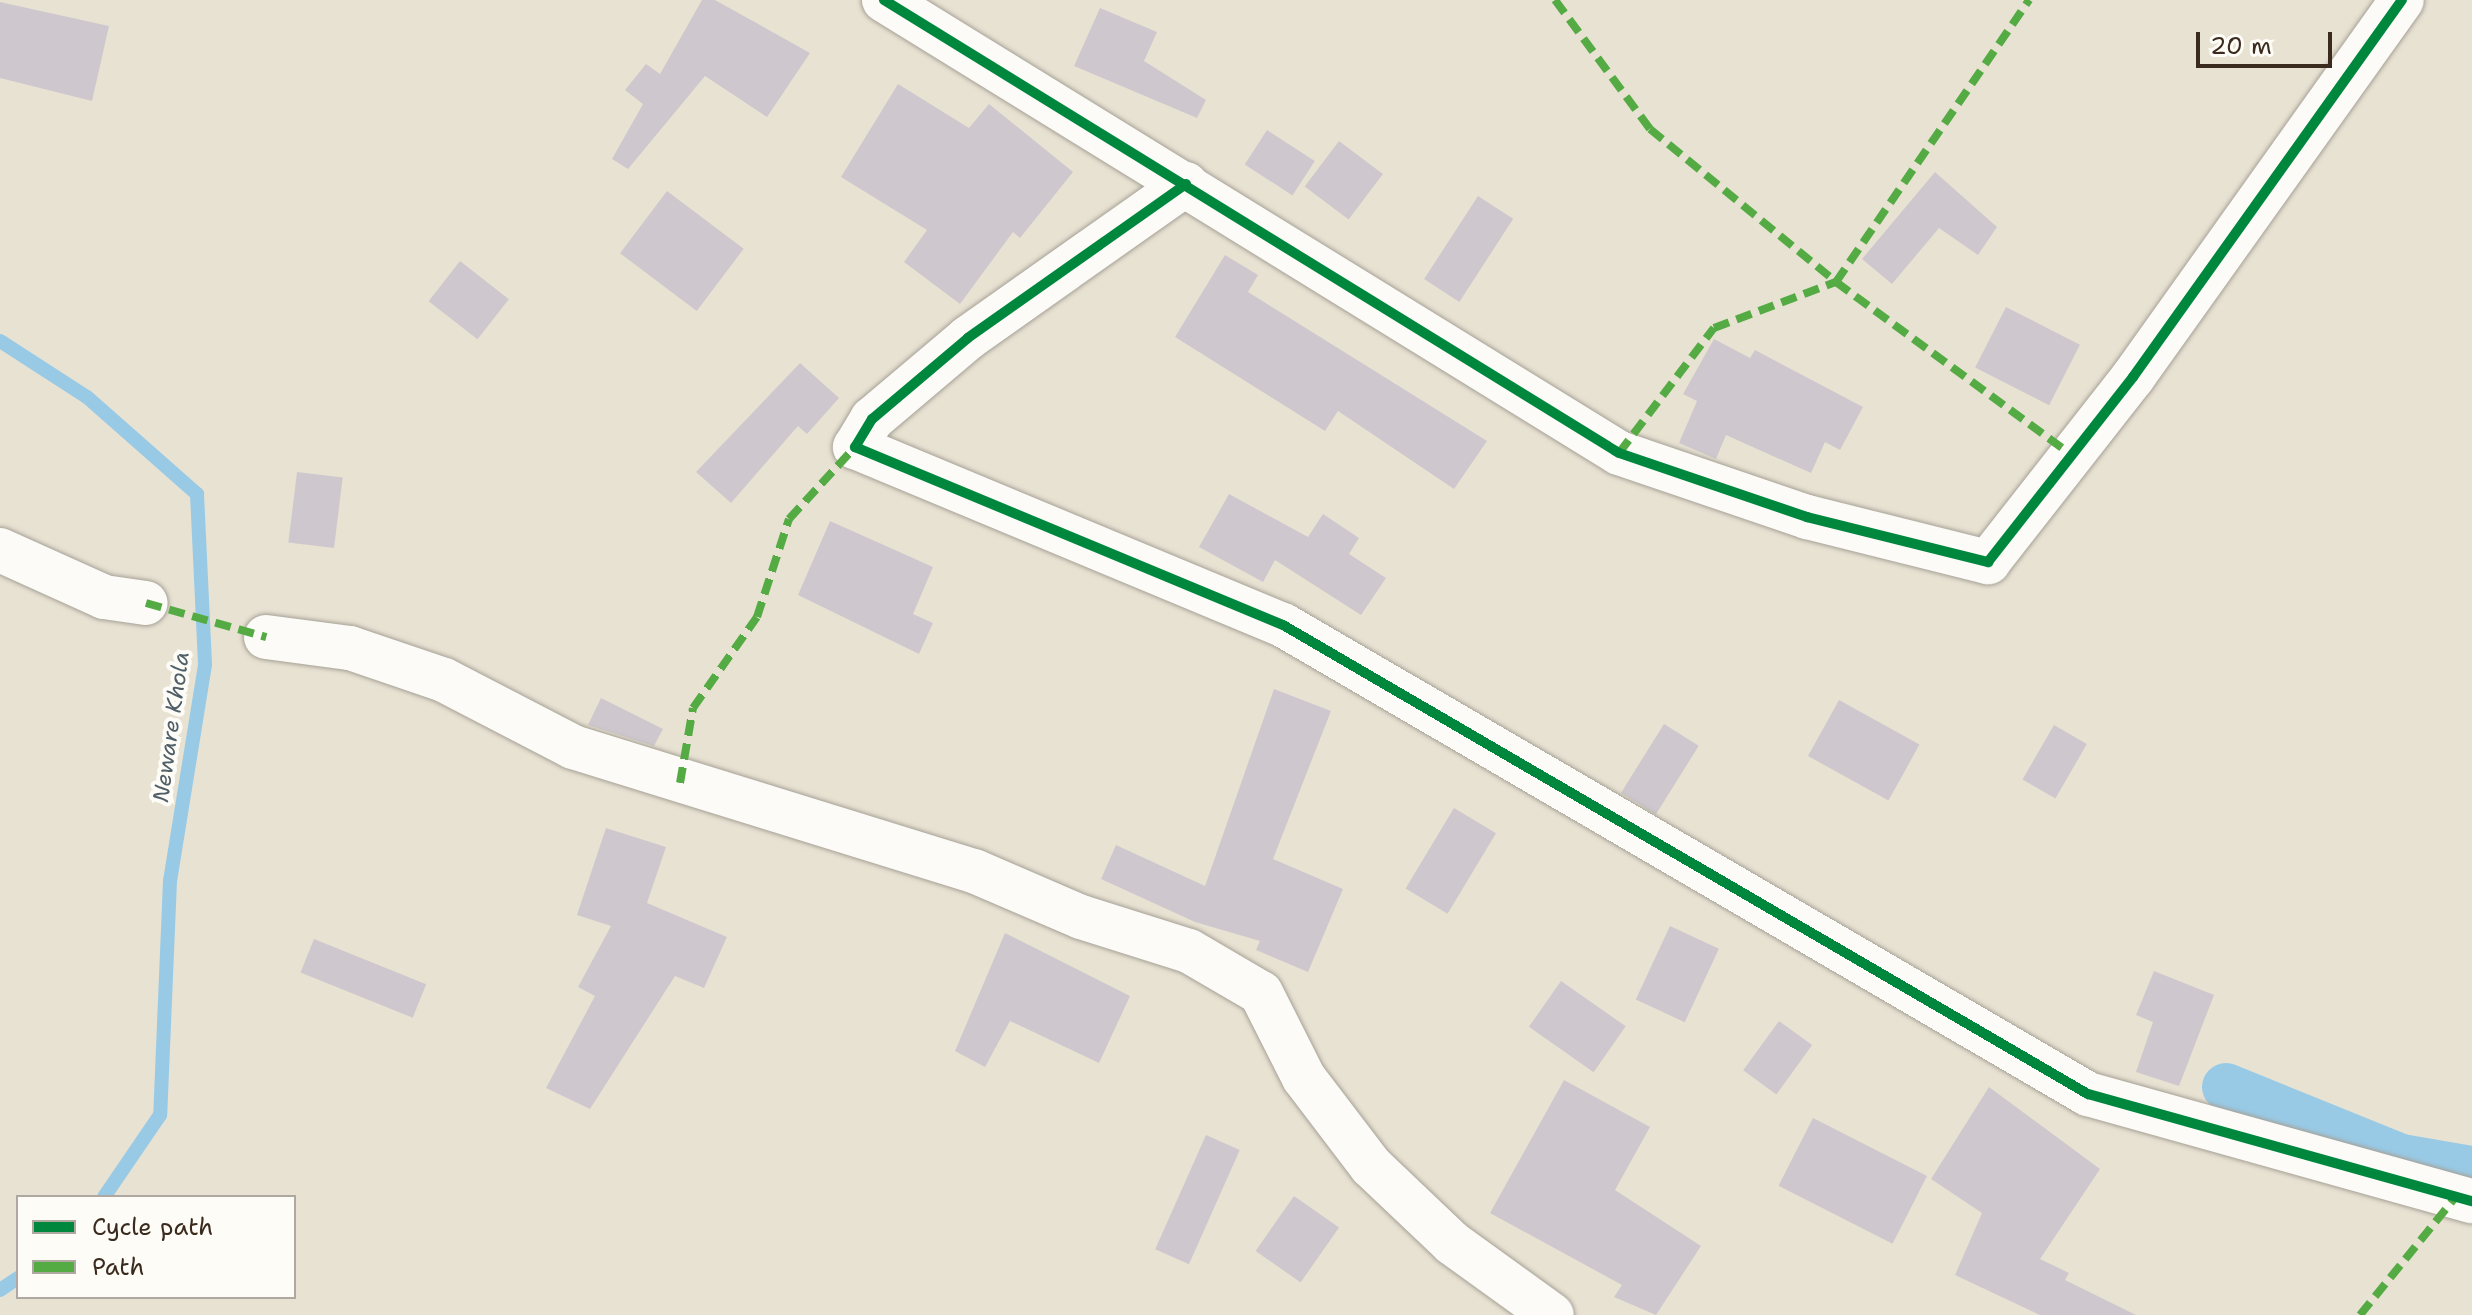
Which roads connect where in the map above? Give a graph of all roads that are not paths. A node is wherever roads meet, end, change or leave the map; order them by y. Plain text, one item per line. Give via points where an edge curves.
1 (884, 0) edge
2 (2402, 0) edge
3 (1186, 184) junction
4 (0, 550) edge
5 (146, 603) dead end
6 (266, 637) dead end
7 (2472, 1201) edge
8 (1552, 1315) edge

1 - 3 street
2 - 3 street via 2133,377 1988,562 1807,517 1619,453
3 - 7 street via 968,338 872,419 855,447 1283,625 2088,1094
4 - 5 street via 104,597
6 - 8 street via 377,657 444,680 573,747 974,871 1081,917 1189,951 1261,993 1304,1078 1371,1166 1452,1243

